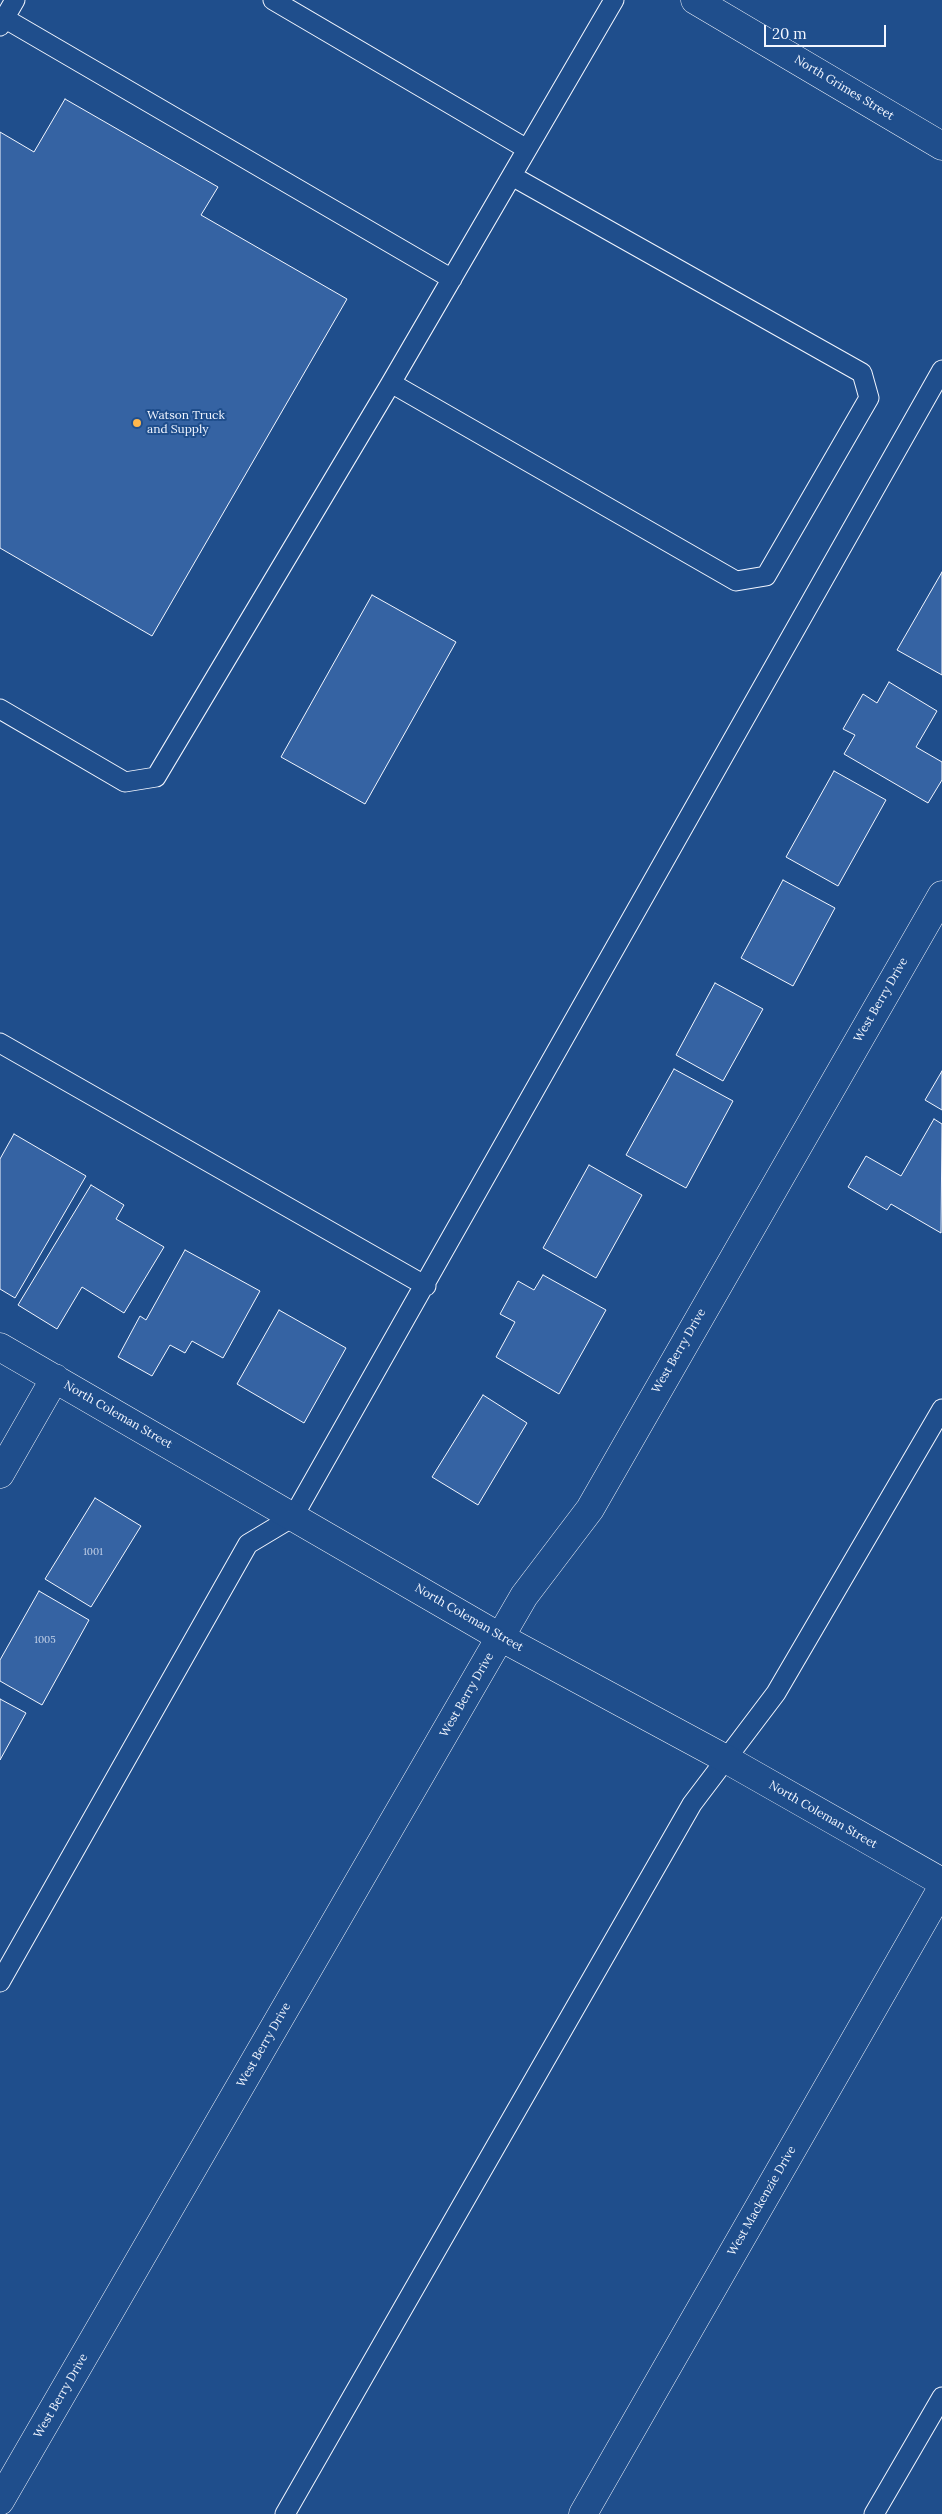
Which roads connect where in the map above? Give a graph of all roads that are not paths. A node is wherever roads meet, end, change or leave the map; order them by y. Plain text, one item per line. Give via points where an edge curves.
1 (15, 0) edge
2 (273, 0) edge
3 (614, 0) edge
4 (695, 0) edge
5 (2, 22) edge
6 (942, 146) edge
7 (527, 149) junction
8 (512, 176) junction
9 (452, 279) junction
10 (942, 370) edge
11 (391, 383) junction
12 (0, 709) edge
13 (942, 894) edge
14 (0, 1043) edge
15 (426, 1286) junction
16 (0, 1347) edge
17 (55, 1378) junction
18 (942, 1409) edge
19 (0, 1474) edge
20 (293, 1517) junction
21 (500, 1637) junction
22 (726, 1759) junction
23 (942, 1882) edge
24 (942, 1888) edge
25 (0, 1982) edge
26 (942, 2397) edge
27 (0, 2501) edge
28 (285, 2514) edge
29 (583, 2514) edge
30 (874, 2514) edge

1 - 5 lane
2 - 7 lane
3 - 7 lane
4 - 6 street, North Grimes Street
5 - 9 lane
7 - 8 lane
8 - 9 lane
8 - 11 lane via 862,373 869,398 766,576 736,581
9 - 11 lane
10 - 15 lane
11 - 12 lane via 156,777 125,782
13 - 21 street, West Berry Drive via 590,1508 524,1596
14 - 15 lane
15 - 20 lane
16 - 17 street, North Coleman Street
17 - 19 street
17 - 20 street, North Coleman Street
18 - 22 lane via 776,1693
20 - 21 street, North Coleman Street
20 - 25 lane via 248,1544
21 - 22 street, North Coleman Street
21 - 27 street, West Berry Drive
22 - 23 street, North Coleman Street
22 - 28 lane via 692,1804
24 - 29 street, West Mackenzie Drive
26 - 30 lane

